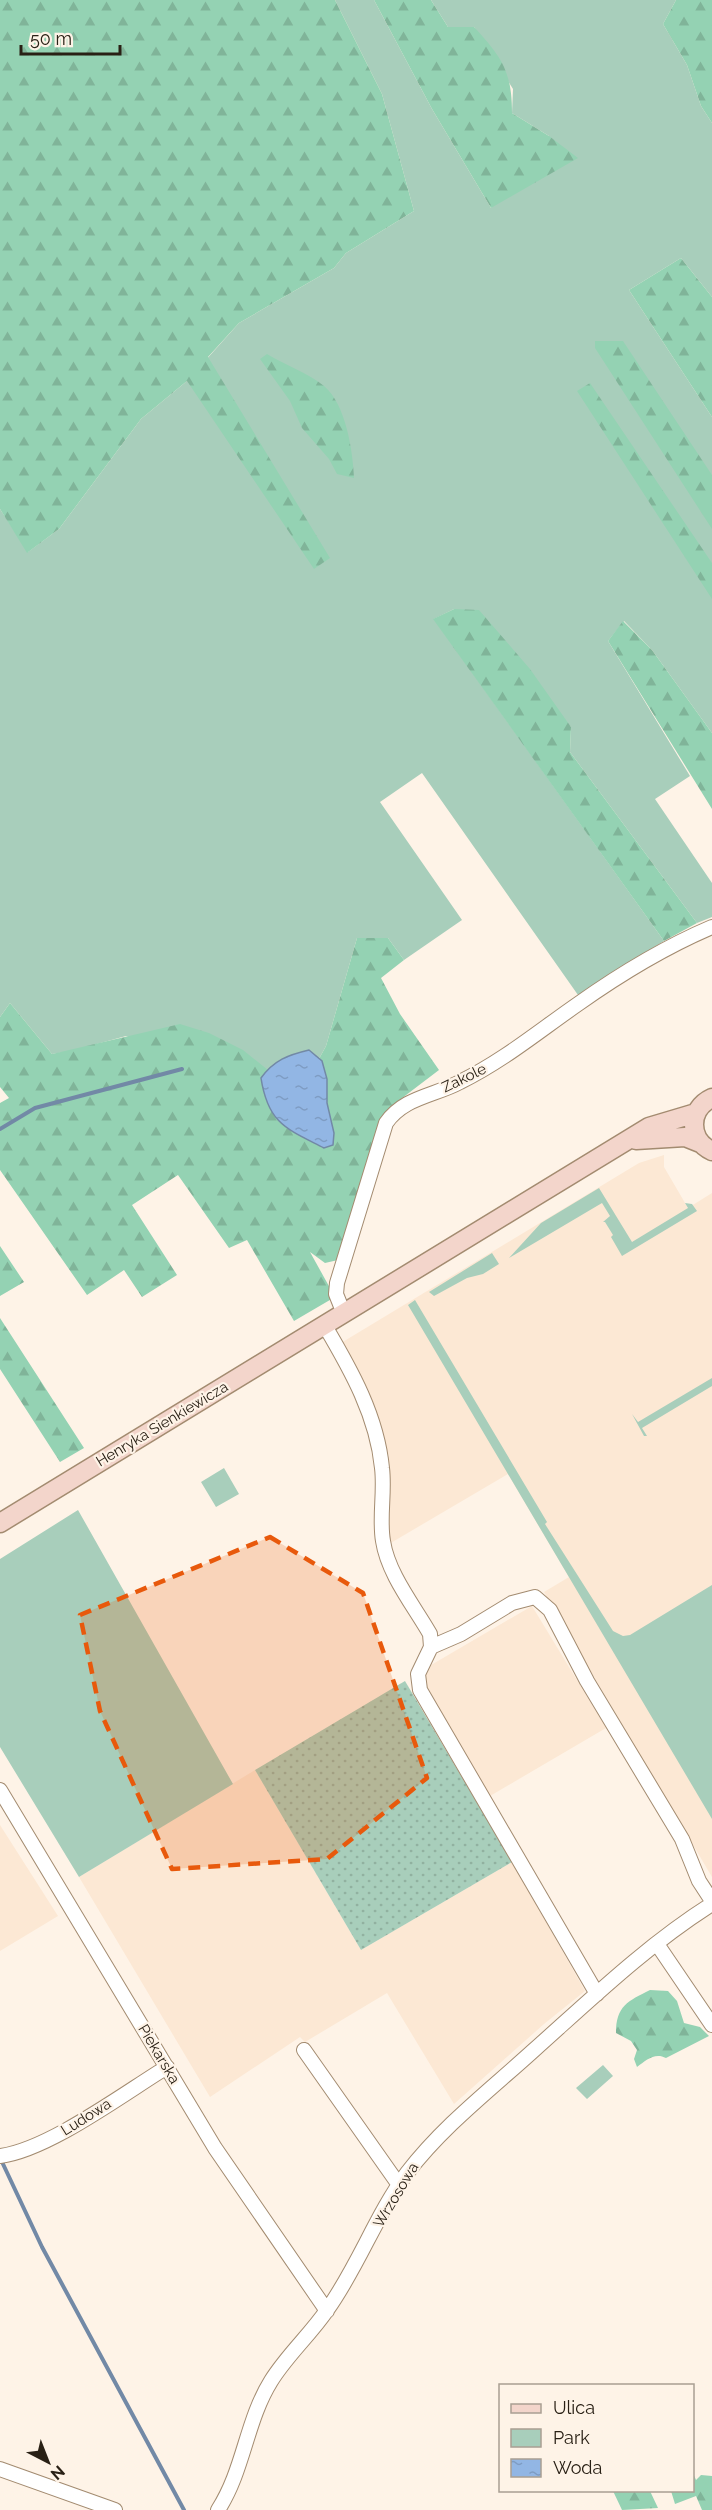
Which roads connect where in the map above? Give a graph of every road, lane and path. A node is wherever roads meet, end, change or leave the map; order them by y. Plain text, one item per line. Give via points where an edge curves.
1 (712, 927) edge
2 (712, 1098) edge
3 (696, 1113) junction
4 (628, 1141) junction
5 (706, 1147) edge
6 (344, 1314) junction
7 (325, 1326) junction
8 (0, 1523) edge
9 (431, 1647) junction
10 (0, 1790) edge
11 (712, 1902) edge
12 (657, 1944) junction
13 (597, 1994) junction
14 (712, 2025) edge
15 (304, 2050) dead end
16 (167, 2067) junction
17 (0, 2156) edge
18 (399, 2185) junction
19 (327, 2311) junction
20 (0, 2469) edge
21 (115, 2510) edge
22 (218, 2510) edge

1 - 6 street, Zakole via 613,981 477,1074 393,1112 386,1123 337,1283 336,1294
2 - 3 main road
3 - 4 main road, Henryka Sienkiewicza via 649,1127
3 - 5 main road via 693,1126
4 - 5 main road, Henryka Sienkiewicza via 685,1137
4 - 6 main road, Henryka Sienkiewicza
6 - 7 main road, Henryka Sienkiewicza
7 - 8 main road, Henryka Sienkiewicza
7 - 9 street via 357,1382 378,1441 383,1470 383,1542 392,1570 430,1634
9 - 11 street via 512,1603 535,1598 550,1610 587,1681 682,1839
9 - 13 street via 418,1674 420,1690
10 - 16 street, Piekarska
11 - 12 street, Wrzosowa
12 - 13 street, Wrzosowa
12 - 14 street
13 - 18 street, Wrzosowa via 433,2140
15 - 18 street
16 - 17 street, Ludowa via 55,2136 18,2154
16 - 19 street, Piekarska via 215,2148
18 - 19 street, Wrzosowa
19 - 22 street, Wrzosowa via 271,2381 235,2479
20 - 21 street

